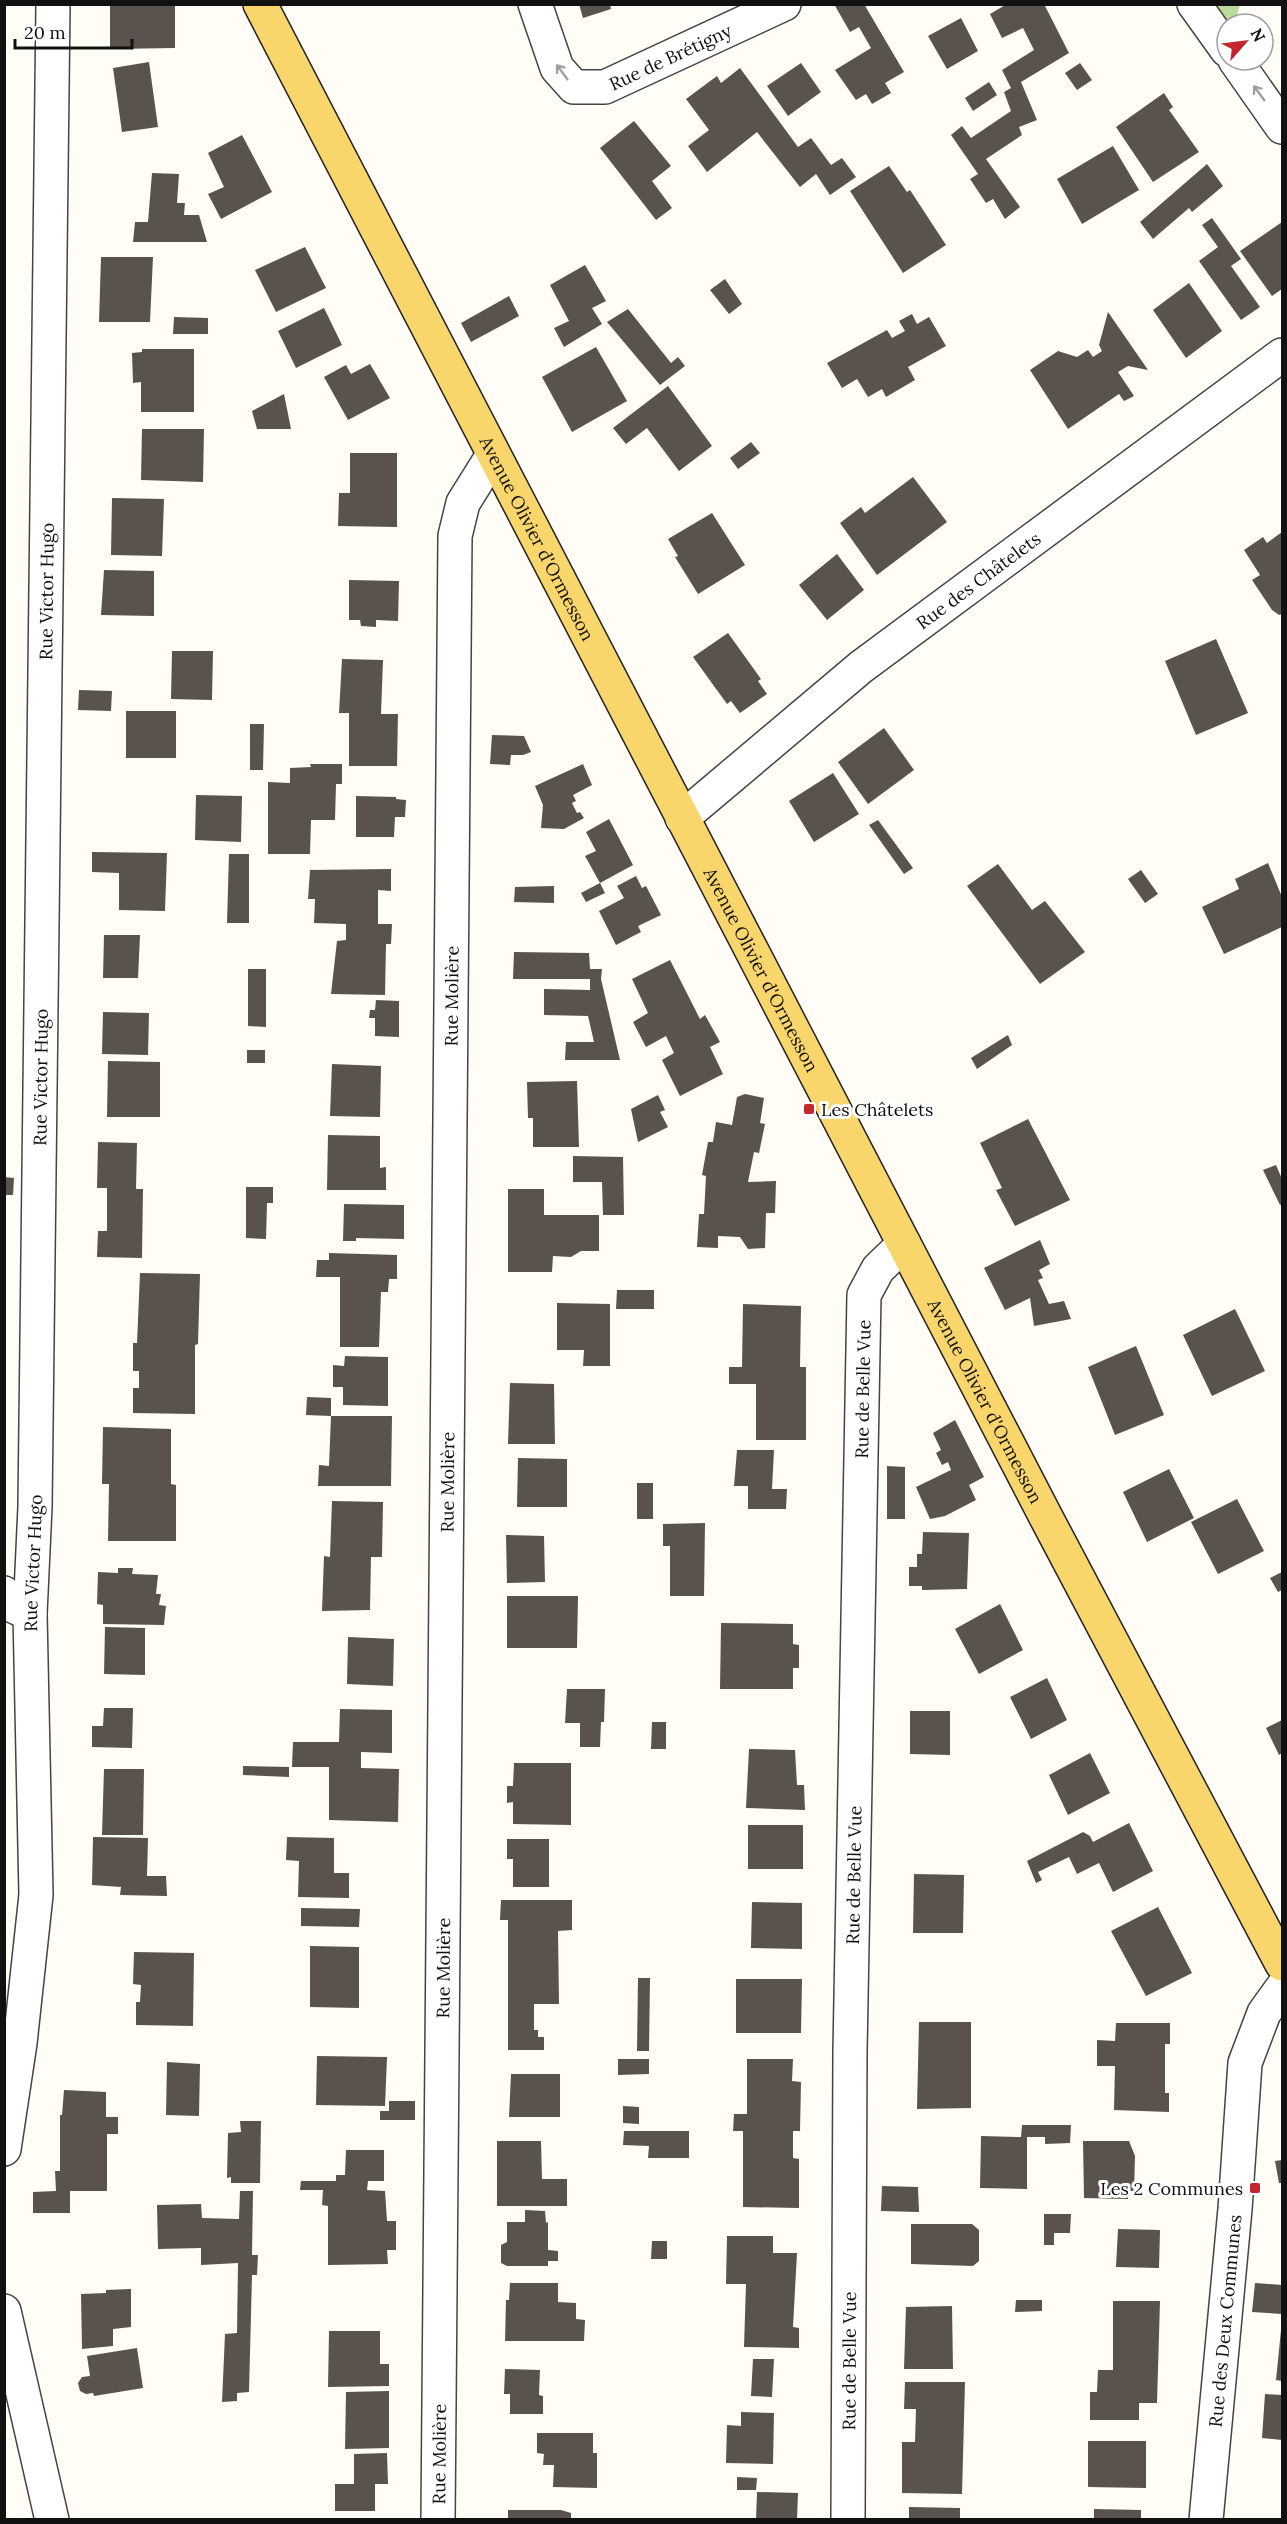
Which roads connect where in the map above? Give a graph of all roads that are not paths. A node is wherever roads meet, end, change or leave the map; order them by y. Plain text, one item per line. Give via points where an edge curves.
1 (53, 4) edge
2 (260, 4) edge
3 (535, 4) edge
4 (784, 4) edge
5 (1194, 4) edge
6 (1215, 33) edge
7 (1243, 72) edge
8 (1282, 126) edge
9 (1282, 355) edge
10 (493, 455) junction
11 (682, 818) junction
12 (904, 1244) junction
13 (4, 1593) edge
14 (30, 1614) junction
15 (1282, 1964) edge
16 (1282, 1988) edge
17 (4, 2149) edge
18 (4, 2311) edge
19 (52, 2520) edge
20 (438, 2520) edge
21 (848, 2520) edge
22 (1206, 2520) edge

1 - 14 street, Rue Victor Hugo via 35,1507
2 - 10 main road, Avenue Olivier d'Ormesson
4 -> 3 street, Rue de Brétigny via 604,87 574,87 557,68
5 - 6 street
8 -> 7 street
9 - 11 street, Rue des Châtelets via 861,667
10 - 11 main road, Avenue Olivier d'Ormesson
10 - 20 street, Rue Molière via 462,503 455,536
11 - 12 main road, Avenue Olivier d'Ormesson
12 - 15 main road, Avenue Olivier d'Ormesson
12 - 21 street, Rue de Belle Vue via 878,1269 864,1295 850,2040
13 - 14 street via 9,1604
14 - 17 street, Rue Victor Hugo via 36,1895
16 - 22 street, Rue des Deux Communes via 1264,2013 1245,2063
18 - 19 street

